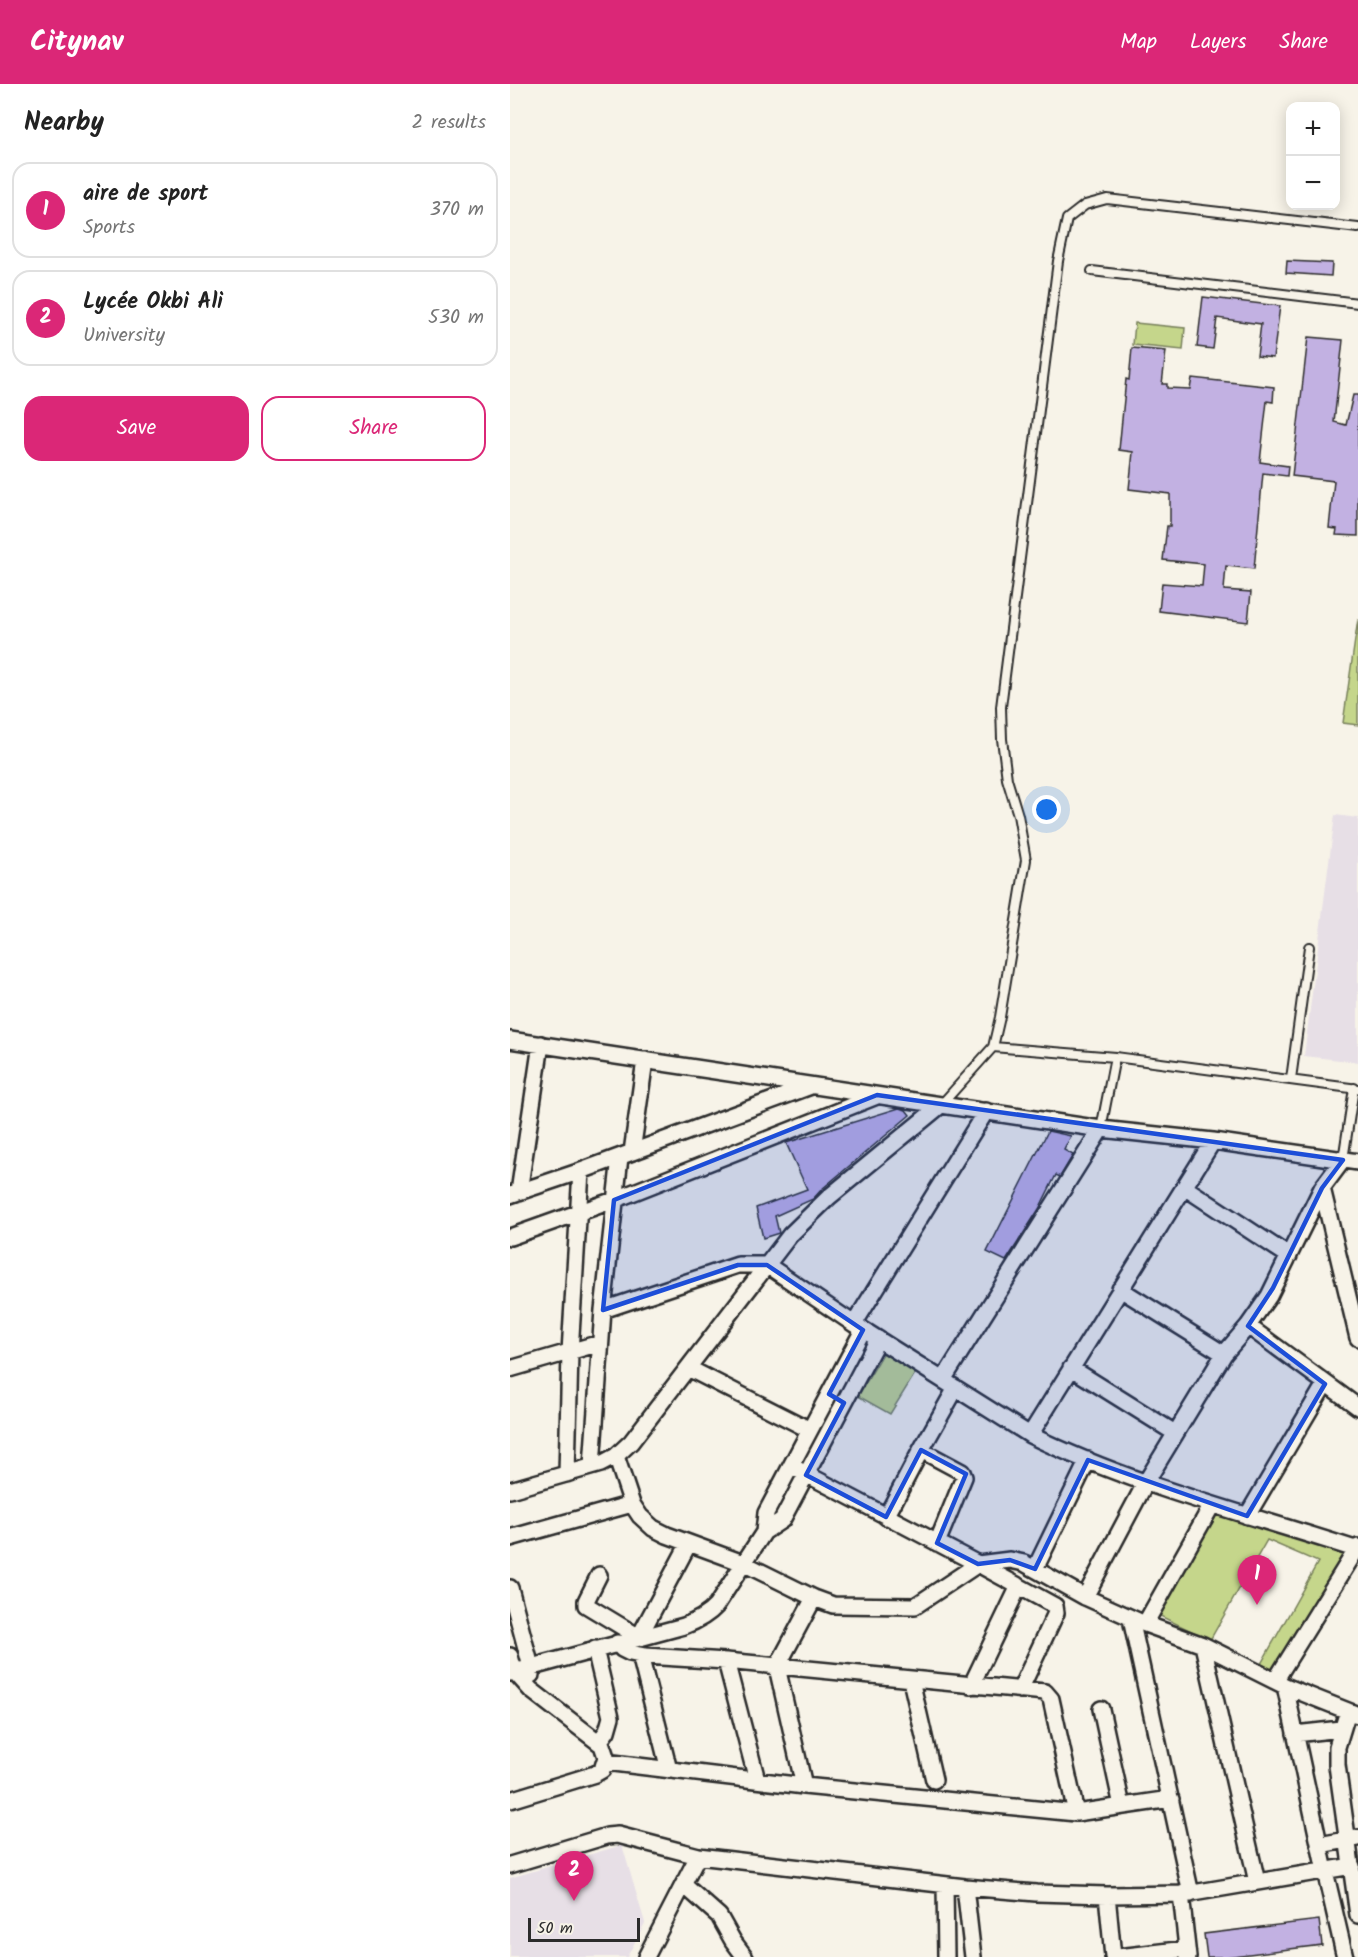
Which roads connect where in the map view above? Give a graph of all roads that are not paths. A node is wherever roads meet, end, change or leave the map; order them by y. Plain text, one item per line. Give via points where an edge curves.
1 (1358, 228) edge
2 (1092, 271) dead end
3 (1358, 303) edge
4 (1309, 947) dead end
5 (510, 1040) edge
6 (541, 1044) junction
7 (993, 1047) junction
8 (1115, 1057) junction
9 (645, 1060) junction
10 (1291, 1079) junction
11 (814, 1085) junction
12 (1356, 1088) edge
13 (877, 1095) junction
14 (941, 1105) junction
15 (986, 1111) junction
16 (1101, 1129) junction
17 (1212, 1141) junction
18 (626, 1154) junction
19 (1350, 1161) edge
20 (581, 1171) junction
21 (1184, 1187) junction
22 (1322, 1188) junction
23 (514, 1194) edge
24 (614, 1200) junction
25 (578, 1213) junction
26 (510, 1237) edge
27 (1289, 1256) junction
28 (767, 1265) junction
29 (1120, 1289) junction
30 (603, 1310) junction
31 (1248, 1326) junction
32 (859, 1327) junction
33 (1358, 1338) edge
34 (879, 1340) junction
35 (600, 1343) junction
36 (570, 1352) junction
37 (1224, 1354) junction
38 (687, 1368) junction
39 (1071, 1368) junction
40 (510, 1370) edge
41 (949, 1384) junction
42 (1325, 1384) junction
43 (829, 1394) junction
44 (844, 1403) junction
45 (1358, 1407) edge
46 (810, 1430) junction
47 (1175, 1433) junction
48 (1030, 1435) junction
49 (921, 1450) junction
50 (616, 1456) junction
51 (1088, 1460) junction
52 (592, 1466) junction
53 (791, 1466) junction
54 (567, 1474) junction
55 (806, 1475) junction
56 (1146, 1482) junction
57 (510, 1490) edge
58 (633, 1504) junction
59 (1212, 1505) junction
60 (1247, 1516) junction
61 (886, 1517) junction
62 (764, 1532) junction
63 (510, 1538) edge
64 (688, 1543) junction
65 (937, 1543) junction
66 (1357, 1549) edge
67 (743, 1563) junction
68 (978, 1564) junction
69 (1035, 1569) junction
70 (599, 1575) dead end
71 (1019, 1586) junction
72 (511, 1596) edge
73 (1085, 1597) junction
74 (814, 1598) junction
75 (1138, 1621) junction
76 (639, 1637) junction
77 (617, 1643) junction
78 (1203, 1645) junction
79 (595, 1649) junction
80 (640, 1655) junction
81 (510, 1656) edge
82 (726, 1661) junction
83 (531, 1667) junction
84 (777, 1668) junction
85 (512, 1672) edge
86 (911, 1680) junction
87 (1280, 1683) junction
88 (971, 1686) junction
89 (531, 1690) junction
90 (1020, 1690) junction
91 (1101, 1709) dead end
92 (1353, 1713) edge
93 (1341, 1729) junction
94 (1295, 1734) junction
95 (599, 1742) junction
96 (605, 1762) junction
97 (669, 1770) junction
98 (757, 1780) junction
99 (934, 1780) dead end
100 (804, 1786) junction
101 (1171, 1799) junction
102 (510, 1800) edge
103 (1122, 1806) junction
104 (1076, 1813) junction
105 (1353, 1839) edge
106 (1319, 1845) junction
107 (698, 1856) junction
108 (510, 1865) edge
109 (1352, 1866) junction
110 (1325, 1871) junction
111 (1257, 1882) junction
112 (684, 1885) junction
113 (945, 1885) junction
114 (965, 1887) junction
115 (1186, 1894) junction
116 (1107, 1895) junction
117 (1358, 1915) edge
118 (1188, 1953) edge
119 (646, 1957) edge
120 (746, 1957) edge
121 (946, 1957) edge
122 (973, 1957) edge
123 (1113, 1957) edge
124 (1118, 1957) edge
125 (1345, 1957) edge

1 - 7 lane via 1107,199 1085,205 1067,219 1058,261 1000,707 1007,779 1026,860
2 - 3 lane
4 - 10 lane
5 - 6 street
6 - 9 street
6 - 23 street
7 - 8 lane
7 - 14 lane
8 - 10 lane
8 - 16 lane
9 - 11 street
9 - 18 street
10 - 12 lane
11 - 13 street
11 - 18 street
12 - 19 lane
13 - 14 street
13 - 24 street
14 - 15 street
14 - 28 street via 829,1197 790,1235
15 - 16 street
15 - 32 street
16 - 17 street
16 - 41 street
17 - 19 street
17 - 21 street
18 - 20 street
18 - 24 street
19 - 22 street
20 - 23 street
20 - 25 street
21 - 27 street
21 - 29 street
22 - 27 street
22 - 33 street
24 - 25 street
24 - 30 street
25 - 26 street
25 - 36 street
27 - 31 street
28 - 30 street via 738,1265
28 - 32 street
28 - 38 street
29 - 37 street
29 - 39 street
30 - 35 street
31 - 37 street
31 - 42 street
32 - 34 street
32 - 43 street
34 - 41 street
34 - 44 street
35 - 36 street
35 - 52 street
36 - 40 street
36 - 54 street
37 - 47 street
38 - 46 street
38 - 50 street via 632,1442
39 - 47 street
39 - 48 street
41 - 48 street
41 - 49 street
42 - 45 street
42 - 60 street
43 - 44 street
43 - 46 street
44 - 55 street
46 - 53 street
47 - 56 street
48 - 51 street
49 - 61 street
49 - 65 street via 962,1472 964,1477
50 - 52 street
50 - 58 street
51 - 56 street
51 - 69 street
52 - 54 street
53 - 55 street
53 - 62 street via 766,1513
54 - 57 street
55 - 61 street
55 - 62 street via 782,1520
56 - 59 street
56 - 73 street
58 - 63 street
58 - 64 street via 653,1528
59 - 60 street
59 - 75 street
60 - 66 street
61 - 65 street
62 - 67 street
64 - 67 street
64 - 76 street
65 - 68 street
66 - 87 street
67 - 74 street
67 - 76 street via 716,1606 702,1619
68 - 69 street via 1010,1560
68 - 71 street
68 - 74 street via 915,1606 841,1606
69 - 73 street
70 - 76 street via 586,1605
71 - 88 street
71 - 90 street via 1057,1610
72 - 83 street
73 - 75 street
74 - 84 street
75 - 78 street
75 - 101 street
76 - 77 street
77 - 79 street
77 - 80 street via 622,1649
78 - 87 street
78 - 111 street
79 - 83 street
79 - 95 street via 612,1717
80 - 82 street
80 - 97 street
81 - 85 street
82 - 84 street
82 - 98 street
83 - 85 street
83 - 89 street
84 - 86 street
84 - 100 street
85 - 89 street
86 - 88 street
86 - 99 street
87 - 92 street
87 - 94 street
88 - 90 street
89 - 95 street
90 - 104 street via 1045,1692 1051,1698
91 - 103 street
92 - 93 street
93 - 94 street
93 - 105 street via 1337,1765
94 - 106 street
95 - 96 street
96 - 97 street
96 - 102 street via 602,1770 589,1777
97 - 98 street
98 - 100 street
100 - 104 street
101 - 103 street
101 - 115 street
103 - 104 street
105 - 106 street
105 - 109 street
106 - 110 street
107 - 108 street via 618,1835
107 - 112 street
107 - 113 street
109 - 110 street
109 - 117 street
110 - 111 street
110 - 125 street
111 - 115 street
112 - 119 street
112 - 120 street via 719,1916
113 - 114 street
113 - 121 street
114 - 116 street
114 - 122 street
115 - 116 street
115 - 118 street
116 - 123 street
118 - 124 street

